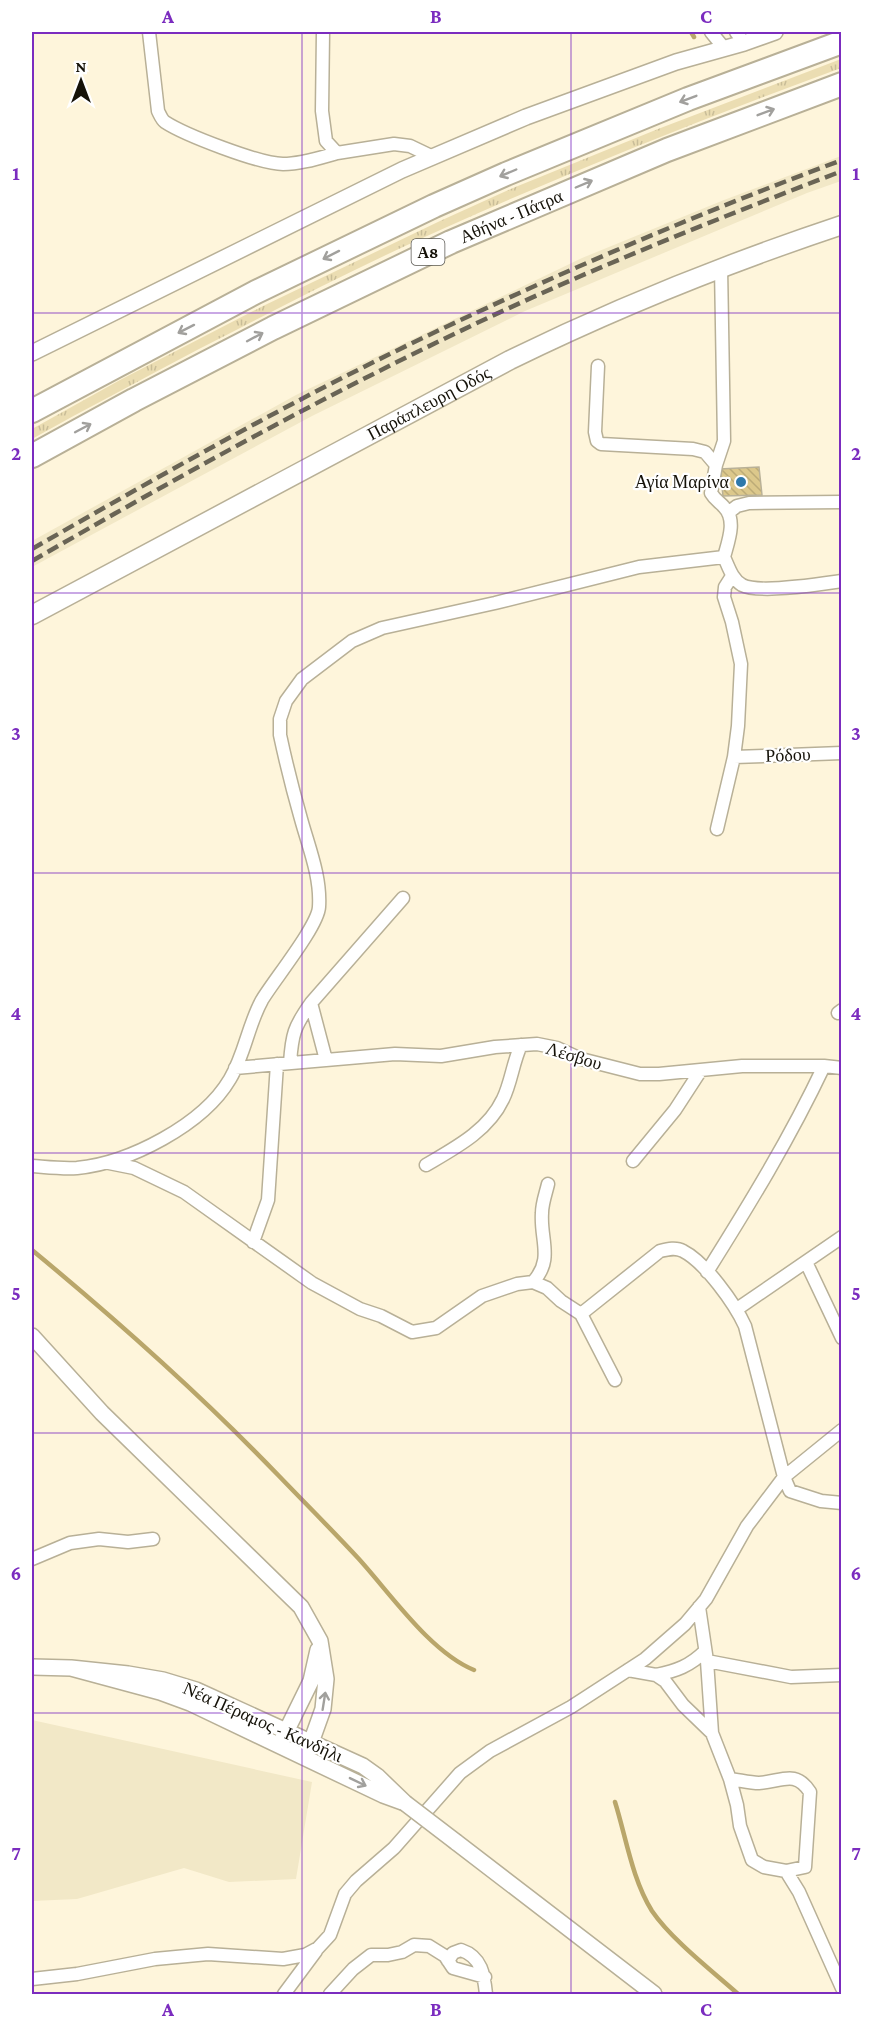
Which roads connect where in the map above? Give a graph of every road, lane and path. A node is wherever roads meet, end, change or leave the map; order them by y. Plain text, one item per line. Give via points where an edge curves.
1 (149, 32) edge
2 (323, 32) edge
3 (711, 32) edge
4 (775, 32) edge
5 (740, 37) edge
6 (842, 42) edge
7 (724, 48) junction
8 (842, 84) edge
9 (337, 153) junction
10 (433, 157) junction
11 (842, 225) edge
12 (721, 267) junction
13 (32, 353) edge
14 (598, 366) dead end
15 (32, 411) edge
16 (32, 456) edge
17 (716, 465) junction
18 (842, 502) edge
19 (728, 513) junction
20 (724, 557) junction
21 (732, 576) junction
22 (842, 581) edge
23 (32, 615) edge
24 (842, 753) edge
25 (734, 757) junction
26 (717, 829) dead end
27 (403, 898) dead end
28 (311, 1003) junction
29 (520, 1045) junction
30 (326, 1060) junction
31 (284, 1064) junction
32 (824, 1066) junction
33 (235, 1068) junction
34 (842, 1068) edge
35 (701, 1070) junction
36 (633, 1161) dead end
37 (104, 1163) junction
38 (426, 1165) dead end
39 (32, 1166) edge
40 (548, 1184) dead end
41 (842, 1237) edge
42 (253, 1242) junction
43 (806, 1262) junction
44 (707, 1272) junction
45 (533, 1282) junction
46 (737, 1309) junction
47 (581, 1314) junction
48 (32, 1336) edge
49 (842, 1338) edge
50 (615, 1380) dead end
51 (842, 1430) edge
52 (784, 1477) junction
53 (842, 1503) edge
54 (153, 1539) dead end
55 (32, 1559) edge
56 (699, 1608) junction
57 (320, 1641) junction
58 (706, 1656) junction
59 (32, 1667) edge
60 (628, 1670) junction
61 (656, 1675) junction
62 (842, 1675) edge
63 (712, 1733) junction
64 (283, 1737) junction
65 (308, 1749) junction
66 (730, 1779) junction
67 (786, 1870) junction
68 (318, 1948) junction
69 (448, 1961) junction
70 (484, 1977) junction
71 (32, 1979) edge
72 (842, 1988) edge
73 (653, 1994) edge
74 (284, 1995) edge
75 (330, 1995) edge
76 (486, 1995) edge

1 - 9 street via 158,111 163,121 247,157 281,164
2 - 9 street via 322,111 326,141
3 - 7 street
4 - 5 street
5 - 7 street
6 -> 15 highway, Α8 via 688,99 434,206 256,292
7 - 10 street via 526,117
16 -> 8 highway, Αθήνα - Πάτρα / Α8 via 273,328 451,242 667,150
9 - 10 street via 394,144 410,146
10 - 13 street
11 - 12 main road, Παράπλευρη Οδός
12 - 17 street via 724,441
12 - 23 main road, Παράπλευρη Οδός via 590,321 510,360
14 - 17 street via 597,441 693,448 705,452
17 - 19 street via 711,493
18 - 19 street via 749,503
19 - 20 street via 731,523
20 - 21 street
20 - 33 street via 639,567 382,628 352,641 303,679 286,701 280,735 316,870 319,910 263,999
21 - 22 street via 753,589
21 - 25 street via 724,597 741,664
24 - 25 street, Ρόδου
25 - 26 street
27 - 28 street
28 - 30 street
28 - 31 street via 293,1032
29 - 30 street, Λέσβου via 441,1056 395,1054
29 - 35 street, Λέσβου via 557,1048 581,1059 640,1074
29 - 38 street via 503,1098 489,1119 468,1140
30 - 31 street, Λέσβου
31 - 33 street, Λέσβου
31 - 42 street via 268,1200
32 - 34 street, Λέσβου
32 - 35 street, Λέσβου
32 - 44 street via 786,1142
33 - 37 street via 219,1094 191,1120 170,1135
35 - 36 street via 675,1110
37 - 39 street via 76,1168
37 - 42 street via 157,1177
40 - 45 street via 542,1212 546,1253 542,1272
41 - 43 street
42 - 45 street via 337,1298 412,1332 436,1328 482,1296
43 - 46 street
43 - 49 street
44 - 46 street
44 - 47 street via 683,1251 660,1251
45 - 47 street
46 - 52 street via 745,1326
47 - 50 street
48 - 57 street via 102,1413 301,1607
51 - 52 street
52 - 53 street via 790,1491
52 - 56 street via 747,1526
54 - 55 street via 70,1543
56 - 58 street
56 - 60 street via 667,1640
57 - 64 street via 311,1681
65 -> 57 street via 325,1695
58 - 61 street via 678,1670
58 - 62 street via 791,1677
58 - 63 street
59 - 64 street, Νέα Πέραμος - Κανδήλι via 163,1680 196,1690
60 - 61 street
60 - 68 street via 571,1707 490,1751 455,1777 394,1848 345,1894 330,1935
61 - 63 street
63 - 66 street
64 - 65 street, Νέα Πέραμος - Κανδήλι
65 - 73 street, Νέα Πέραμος - Κανδήλι, bridge via 383,1795 405,1803
66 - 67 street via 752,1860 764,1867
66 - 67 street via 758,1783 790,1778 804,1782 810,1792 805,1867
67 - 72 street
68 - 71 street via 283,1959 208,1954
68 - 74 street
69 - 70 street via 453,1968
69 - 70 street via 461,1950 471,1953
69 - 75 street via 429,1946 414,1945 395,1953 371,1955
70 - 76 street

